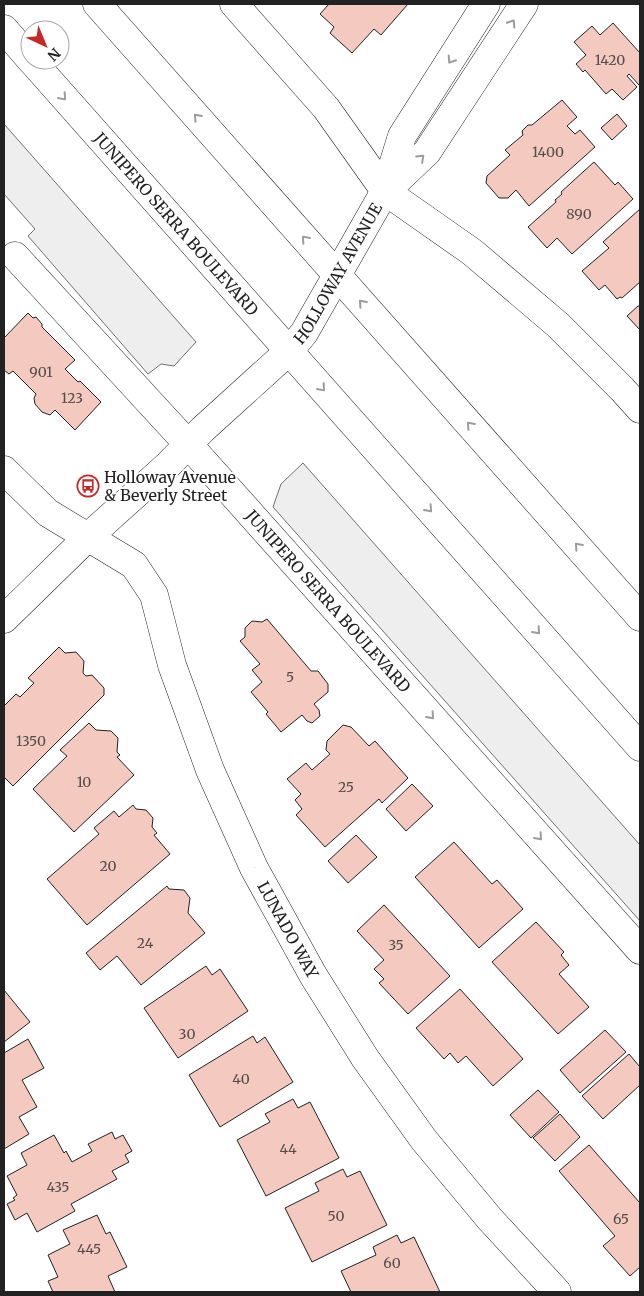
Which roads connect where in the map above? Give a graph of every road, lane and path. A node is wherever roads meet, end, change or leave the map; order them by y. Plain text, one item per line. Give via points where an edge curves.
1 (97, 4) edge
2 (234, 4) edge
3 (486, 4) edge
4 (524, 4) edge
5 (4, 30) edge
6 (20, 48) edge
7 (39, 70) edge
8 (385, 191) junction
9 (14, 256) dead end
10 (337, 275) junction
11 (289, 351) junction
12 (640, 409) edge
13 (188, 444) junction
14 (4, 470) edge
15 (88, 537) junction
16 (640, 616) edge
17 (4, 619) edge
18 (640, 747) edge
19 (640, 950) edge
20 (557, 1292) edge

10 -> 1 street
2 - 8 street via 326,108
3 -> 8 street, HOLLOWAY AVENUE via 402,136
8 -> 4 street, HOLLOWAY AVENUE via 427,152
5 - 6 street, JUNIPERO SERRA BOULEVARD
7 -> 11 street, JUNIPERO SERRA BOULEVARD
8 - 10 street, HOLLOWAY AVENUE
8 - 12 street via 472,252 551,319
9 - 13 street, JUNIPERO SERRA BOULEVARD
10 - 11 street, HOLLOWAY AVENUE via 304,332
16 -> 10 street
11 - 13 street, HOLLOWAY AVENUE
11 -> 18 street, JUNIPERO SERRA BOULEVARD
13 - 15 street, HOLLOWAY AVENUE
13 -> 19 street, JUNIPERO SERRA BOULEVARD
14 - 15 street, LUNADO WAY via 48,513
15 - 17 street, HOLLOWAY AVENUE
15 - 20 street, LUNADO WAY via 134,565 154,595 172,665 210,770 254,868 312,975 365,1058 424,1140

